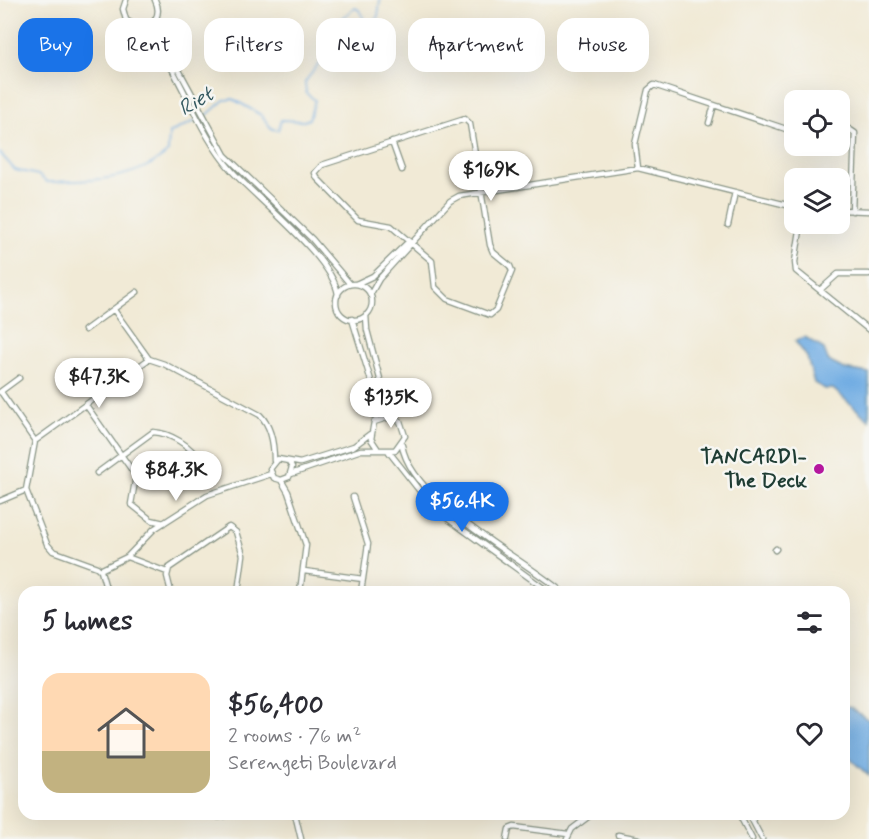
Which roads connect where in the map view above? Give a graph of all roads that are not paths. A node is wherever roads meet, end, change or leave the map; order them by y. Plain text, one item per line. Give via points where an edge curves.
1 (155, 0) edge
2 (125, 1) edge
3 (126, 18) edge
4 (156, 18) edge
5 (175, 72) edge
6 (177, 72) edge
7 (181, 81) junction
8 (714, 105) junction
9 (710, 123) dead end
10 (784, 128) edge
11 (850, 130) edge
12 (208, 133) junction
13 (392, 142) junction
14 (638, 168) junction
15 (402, 170) dead end
16 (735, 192) junction
17 (481, 193) junction
18 (784, 204) edge
19 (852, 211) joint
20 (869, 211) edge
21 (728, 225) dead end
22 (800, 234) edge
23 (410, 243) junction
24 (391, 258) junction
25 (396, 262) junction
26 (869, 274) edge
27 (353, 284) junction
28 (820, 291) junction
29 (136, 292) dead end
30 (338, 295) junction
31 (370, 295) junction
32 (114, 310) junction
33 (366, 315) junction
34 (352, 319) junction
35 (85, 330) dead end
36 (869, 330) edge
37 (149, 359) junction
38 (19, 378) dead end
39 (0, 392) edge
40 (86, 405) junction
41 (395, 418) junction
42 (376, 421) junction
43 (370, 434) junction
44 (35, 441) junction
45 (402, 445) junction
46 (274, 448) junction
47 (377, 448) junction
48 (389, 452) junction
49 (121, 455) junction
50 (325, 458) junction
51 (286, 460) junction
52 (199, 461) dead end
53 (274, 461) junction
54 (97, 473) dead end
55 (271, 474) junction
56 (290, 475) junction
57 (281, 480) junction
58 (26, 490) junction
59 (288, 492) junction
60 (353, 497) dead end
61 (0, 501) edge
62 (151, 519) junction
63 (164, 523) junction
64 (154, 530) junction
65 (127, 557) junction
66 (100, 570) junction
67 (304, 571) junction
68 (167, 572) junction
69 (363, 579) junction
70 (105, 586) edge
71 (170, 586) edge
72 (239, 586) edge
73 (301, 586) edge
74 (362, 586) edge
75 (541, 586) edge
76 (554, 586) edge
77 (296, 820) edge
78 (586, 820) edge
79 (742, 820) edge
80 (752, 820) edge
81 (618, 835) dead end
82 (567, 837) edge
83 (301, 839) edge
84 (507, 839) edge
85 (639, 839) edge
86 (753, 839) edge
87 (762, 839) edge

1 - 4 street
2 - 3 street
5 - 7 street
6 - 7 street
7 - 12 street
8 - 9 street
8 - 10 street
8 - 14 street via 651,86 635,144
11 - 19 street via 855,133
12 - 27 street
12 - 30 street via 233,172 311,250 334,280
13 - 15 street
13 - 17 street via 465,120 470,124
13 - 23 street via 322,165 315,173 357,220 391,226
14 - 16 street
14 - 17 street
16 - 18 street
16 - 21 street
17 - 23 street via 454,198
17 - 23 street via 491,249 512,271 493,314 482,314 447,299 435,287 432,261
19 - 20 street
22 - 28 street via 795,269
23 - 24 street
23 - 25 street
24 - 25 street
24 - 27 street via 369,279
25 - 31 street
26 - 28 street via 838,273
27 - 30 street
27 - 31 street
28 - 36 street
29 - 32 street
30 - 34 street via 339,312
31 - 33 street via 372,304
32 - 35 street
32 - 37 street
33 - 34 street
33 - 41 street via 388,409
34 - 42 street via 376,397
37 - 40 street
37 - 46 street via 260,415
38 - 39 street
39 - 44 street
40 - 44 street
40 - 49 street
41 - 42 street
41 - 45 street via 405,431
42 - 43 street
43 - 47 street
43 - 50 street via 359,444
44 - 58 street
45 - 48 street
45 - 76 street via 407,462 449,509
46 - 51 street
46 - 53 street
47 - 48 street
47 - 50 street
48 - 75 street via 444,516
49 - 52 street via 156,432 188,446
49 - 54 street
49 - 62 street via 136,476 131,504
50 - 51 street via 300,463
50 - 56 street
51 - 53 street
51 - 56 street via 292,467
53 - 55 street
55 - 57 street
55 - 63 street via 207,495
56 - 57 street
56 - 59 street
57 - 59 street
58 - 61 street
58 - 66 street via 49,548
59 - 67 street via 306,545
60 - 69 street via 368,544
62 - 63 street
62 - 64 street
63 - 64 street
64 - 65 street
65 - 66 street
65 - 68 street
66 - 70 street
67 - 69 street
67 - 73 street
68 - 71 street
68 - 72 street via 222,530 232,527 243,551
69 - 74 street
77 - 83 street
78 - 82 street
79 - 86 street
80 - 87 street
81 - 85 street
82 - 84 street via 514,827

